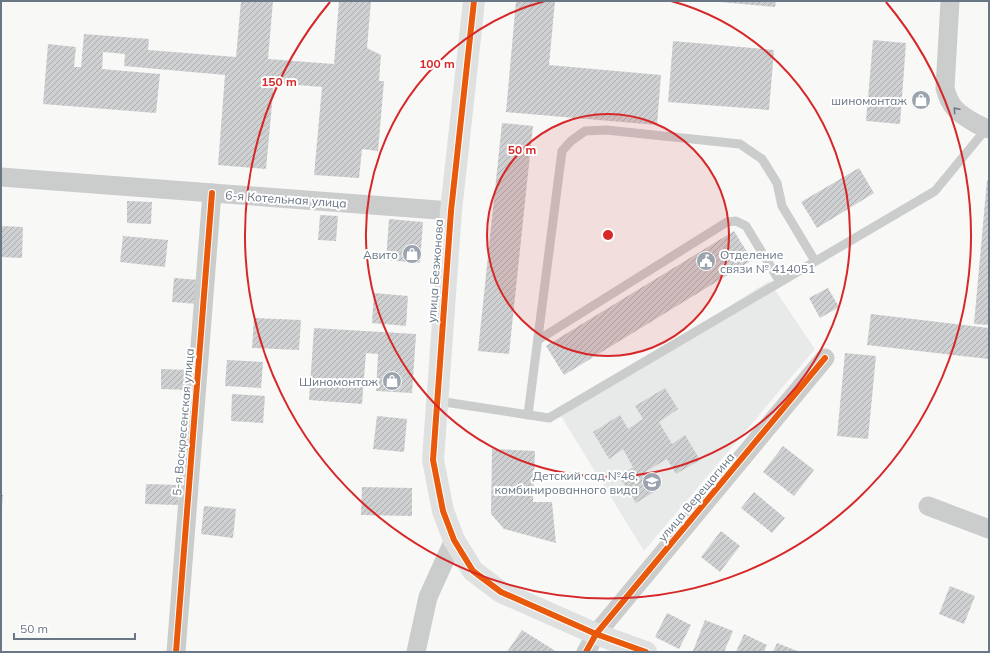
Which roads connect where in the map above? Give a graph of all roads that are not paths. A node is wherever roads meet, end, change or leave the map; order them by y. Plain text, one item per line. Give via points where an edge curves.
1 (474, 1) edge
2 (950, 1) edge
3 (987, 129) edge
4 (1, 177) edge
5 (212, 193) junction
6 (451, 211) junction
7 (815, 261) junction
8 (780, 282) junction
9 (538, 340) junction
10 (825, 358) dead end
11 (437, 401) junction
12 (528, 414) junction
13 (928, 506) dead end
14 (989, 528) edge
15 (454, 540) junction
16 (591, 643) edge
17 (642, 651) edge
18 (176, 652) edge
19 (416, 652) edge

1 - 6 street, улица Безжонова
3 -> 2 street via 954,109 947,95 945,88
3 - 7 lane via 935,191
4 - 5 street, 6-я Котельная улица
5 - 6 street, 6-я Котельная улица
5 - 18 street, 5-я Воскресенская улица
6 - 11 street, улица Безжонова
7 - 8 lane
7 - 9 lane via 782,206 777,183 762,158 740,144 606,130 585,131 571,141 562,152
8 - 9 lane via 746,226 736,221 727,222
8 - 12 lane via 549,418
9 - 12 lane
10 - 16 street, улица Верещагина
11 - 12 lane
11 - 15 street, улица Безжонова via 433,460 443,511
13 - 14 street
15 - 16 street, улица Безжонова via 473,571 501,592
15 - 19 street via 428,597
16 - 17 street, улица Безжонова

